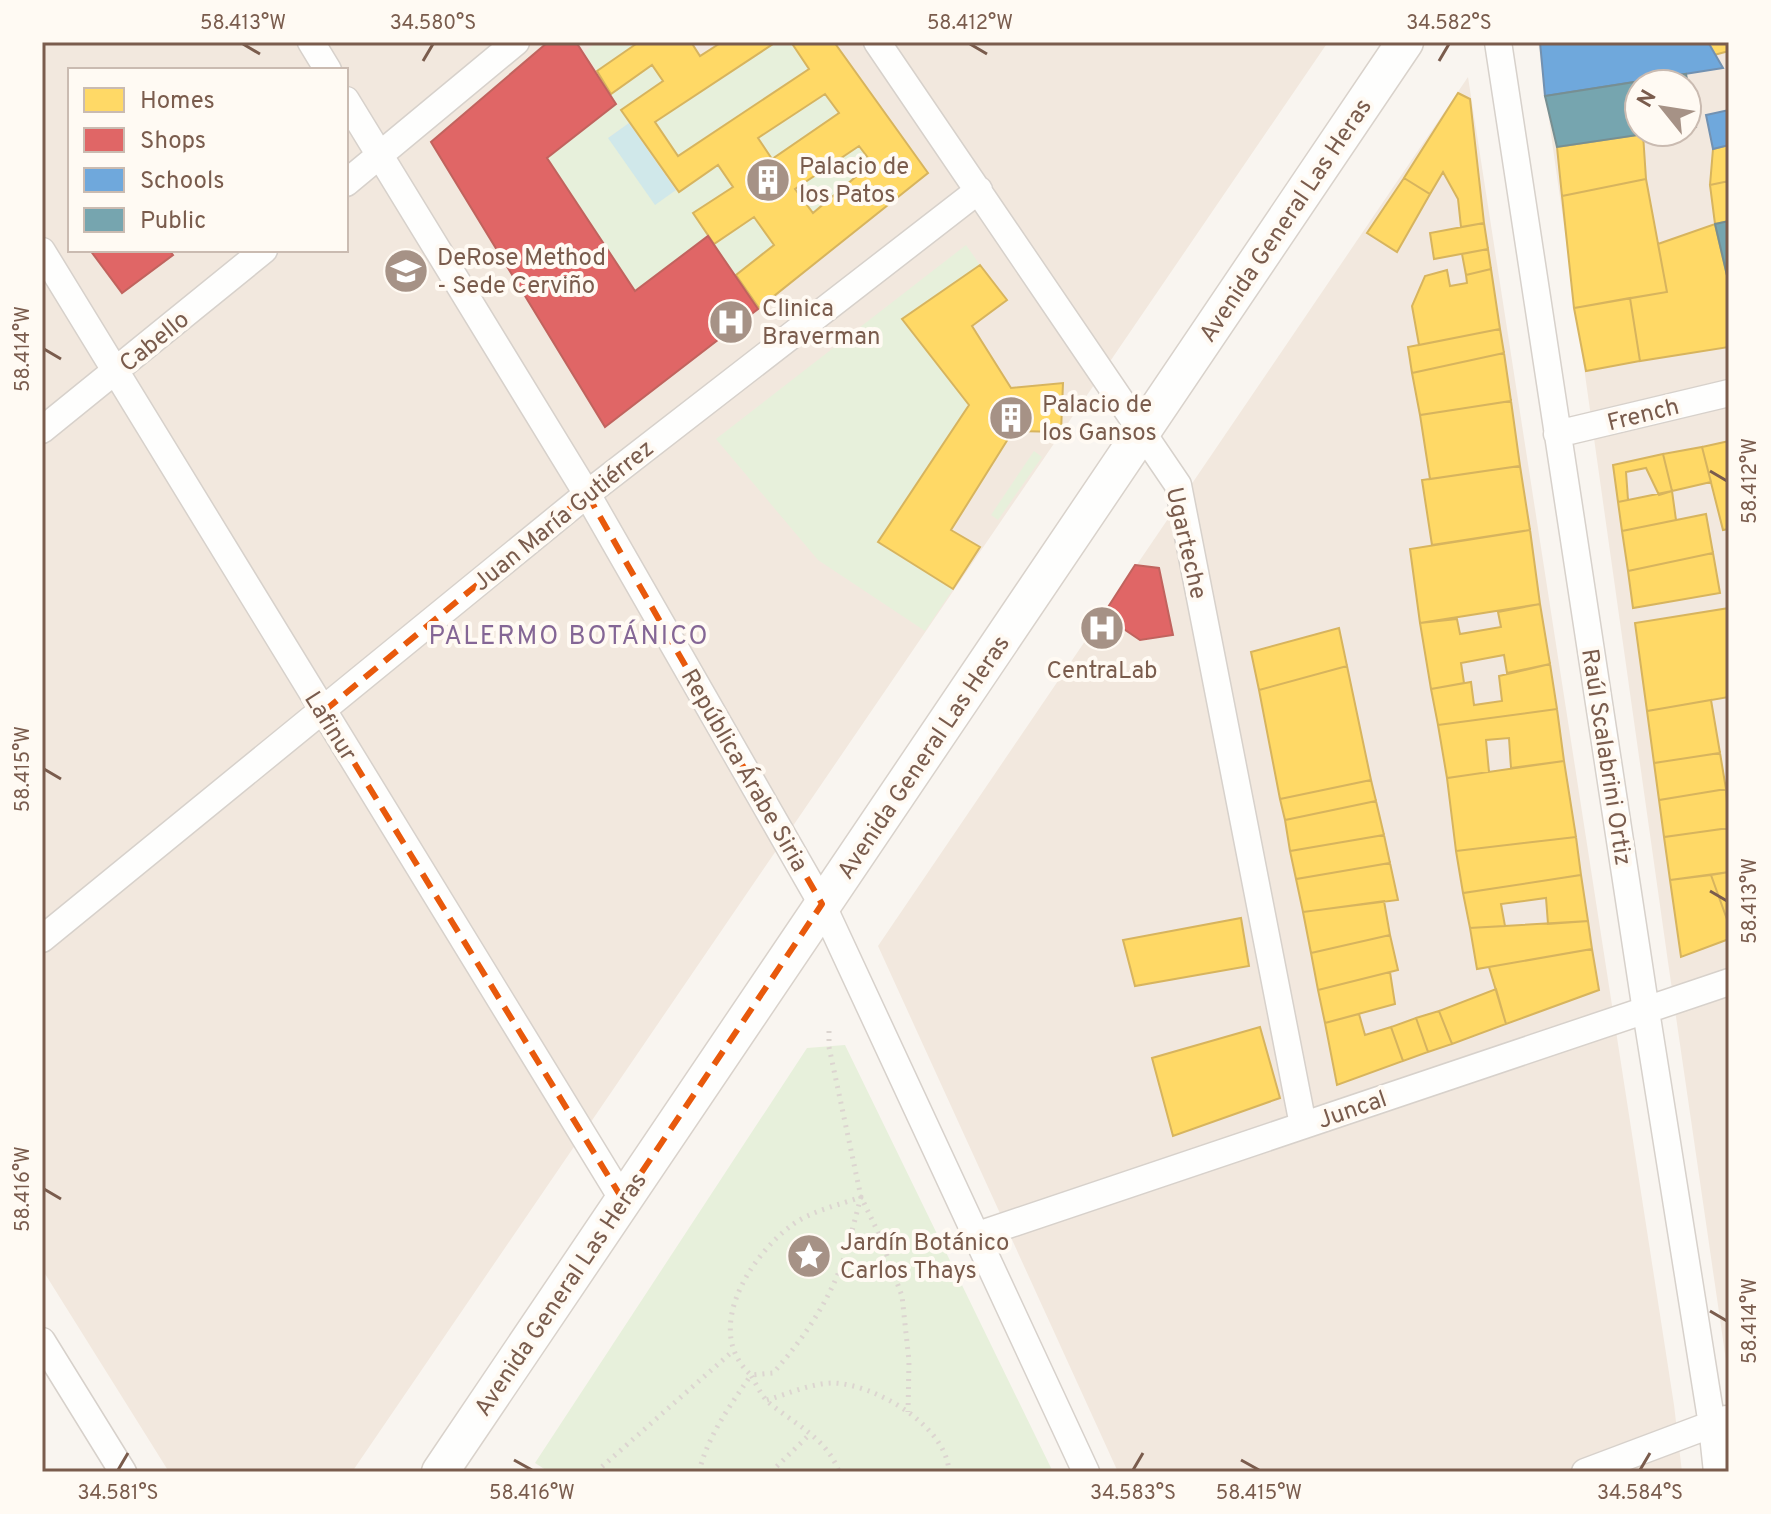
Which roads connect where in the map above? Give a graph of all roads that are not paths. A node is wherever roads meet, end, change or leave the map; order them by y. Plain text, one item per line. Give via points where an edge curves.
1 (311, 42) edge
2 (516, 42) edge
3 (877, 42) edge
4 (1405, 42) edge
5 (1498, 42) edge
6 (327, 68) edge
7 (348, 103) edge
8 (380, 156) junction
9 (348, 181) edge
10 (979, 190) junction
11 (42, 251) edge
12 (262, 252) edge
13 (116, 372) junction
14 (1729, 393) edge
15 (42, 430) edge
16 (1144, 432) junction
17 (1557, 434) junction
18 (587, 494) junction
19 (323, 712) junction
20 (822, 904) junction
21 (42, 939) edge
22 (1729, 982) edge
23 (1646, 1011) junction
24 (1303, 1125) junction
25 (623, 1200) junction
26 (975, 1236) junction
27 (42, 1341) edge
28 (1721, 1421) edge
29 (123, 1472) edge
30 (440, 1472) edge
31 (1086, 1472) edge
32 (1585, 1472) edge
33 (1717, 1472) edge

1 - 6 street
2 - 8 street
3 - 10 street, Ugarteche
4 - 16 main road, Avenida General Las Heras
5 - 17 street, Raúl Scalabrini Ortiz
7 - 8 street, República Árabe Siria
8 - 9 street
8 - 18 street, República Árabe Siria
10 - 16 street, Ugarteche
10 - 18 street, Juan María Gutiérrez
11 - 13 street, Lafinur
12 - 13 street, Cabello
13 - 15 street, Cabello
13 - 19 street, Lafinur
14 - 17 street, French
16 - 20 main road, Avenida General Las Heras
16 - 24 street, Ugarteche via 1178,485
17 - 23 street, Raúl Scalabrini Ortiz
18 - 19 street, Juan María Gutiérrez
18 - 20 street, República Árabe Siria
19 - 21 street, Juan María Gutiérrez
19 - 25 street, Lafinur
20 - 25 main road, Avenida General Las Heras
20 - 26 street, República Árabe Siria
22 - 23 street, Juncal
23 - 24 street, Juncal
23 - 28 street, Raúl Scalabrini Ortiz
24 - 26 street, Juncal
25 - 30 main road, Avenida General Las Heras
26 - 31 street, República Árabe Siria
27 - 29 street
28 - 32 street
28 - 33 street, Raúl Scalabrini Ortiz

